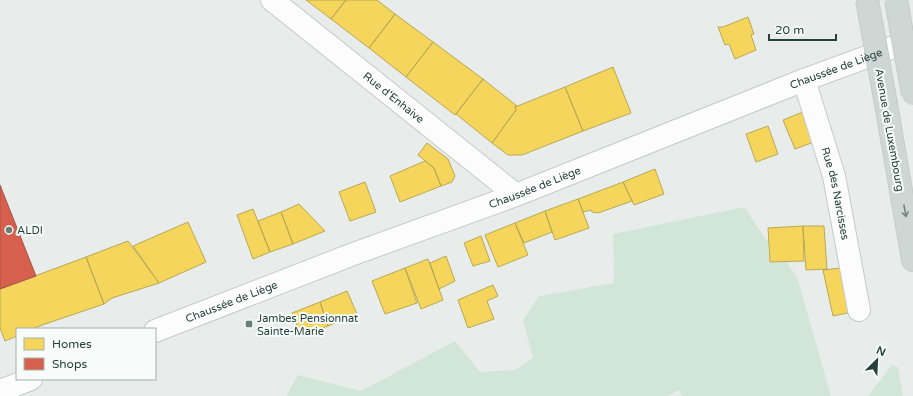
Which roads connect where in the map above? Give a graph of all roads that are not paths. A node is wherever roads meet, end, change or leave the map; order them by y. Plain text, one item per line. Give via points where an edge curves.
1 (272, 0) edge
2 (867, 0) edge
3 (896, 0) edge
4 (913, 40) edge
5 (804, 80) junction
6 (913, 94) edge
7 (516, 195) junction
8 (913, 260) edge
9 (859, 310) dead end
10 (156, 331) edge
11 (28, 380) edge
12 (0, 391) edge

1 - 7 street, Rue d'Enhaive
2 -> 8 main road, Avenue de Luxembourg, bridge
3 - 6 main road, bridge
4 - 5 street, Chaussée de Liège
5 - 7 street, Chaussée de Liège
5 - 9 street, Rue des Narcisses via 834,176
7 - 10 street, Chaussée de Liège via 356,253
11 - 12 street

